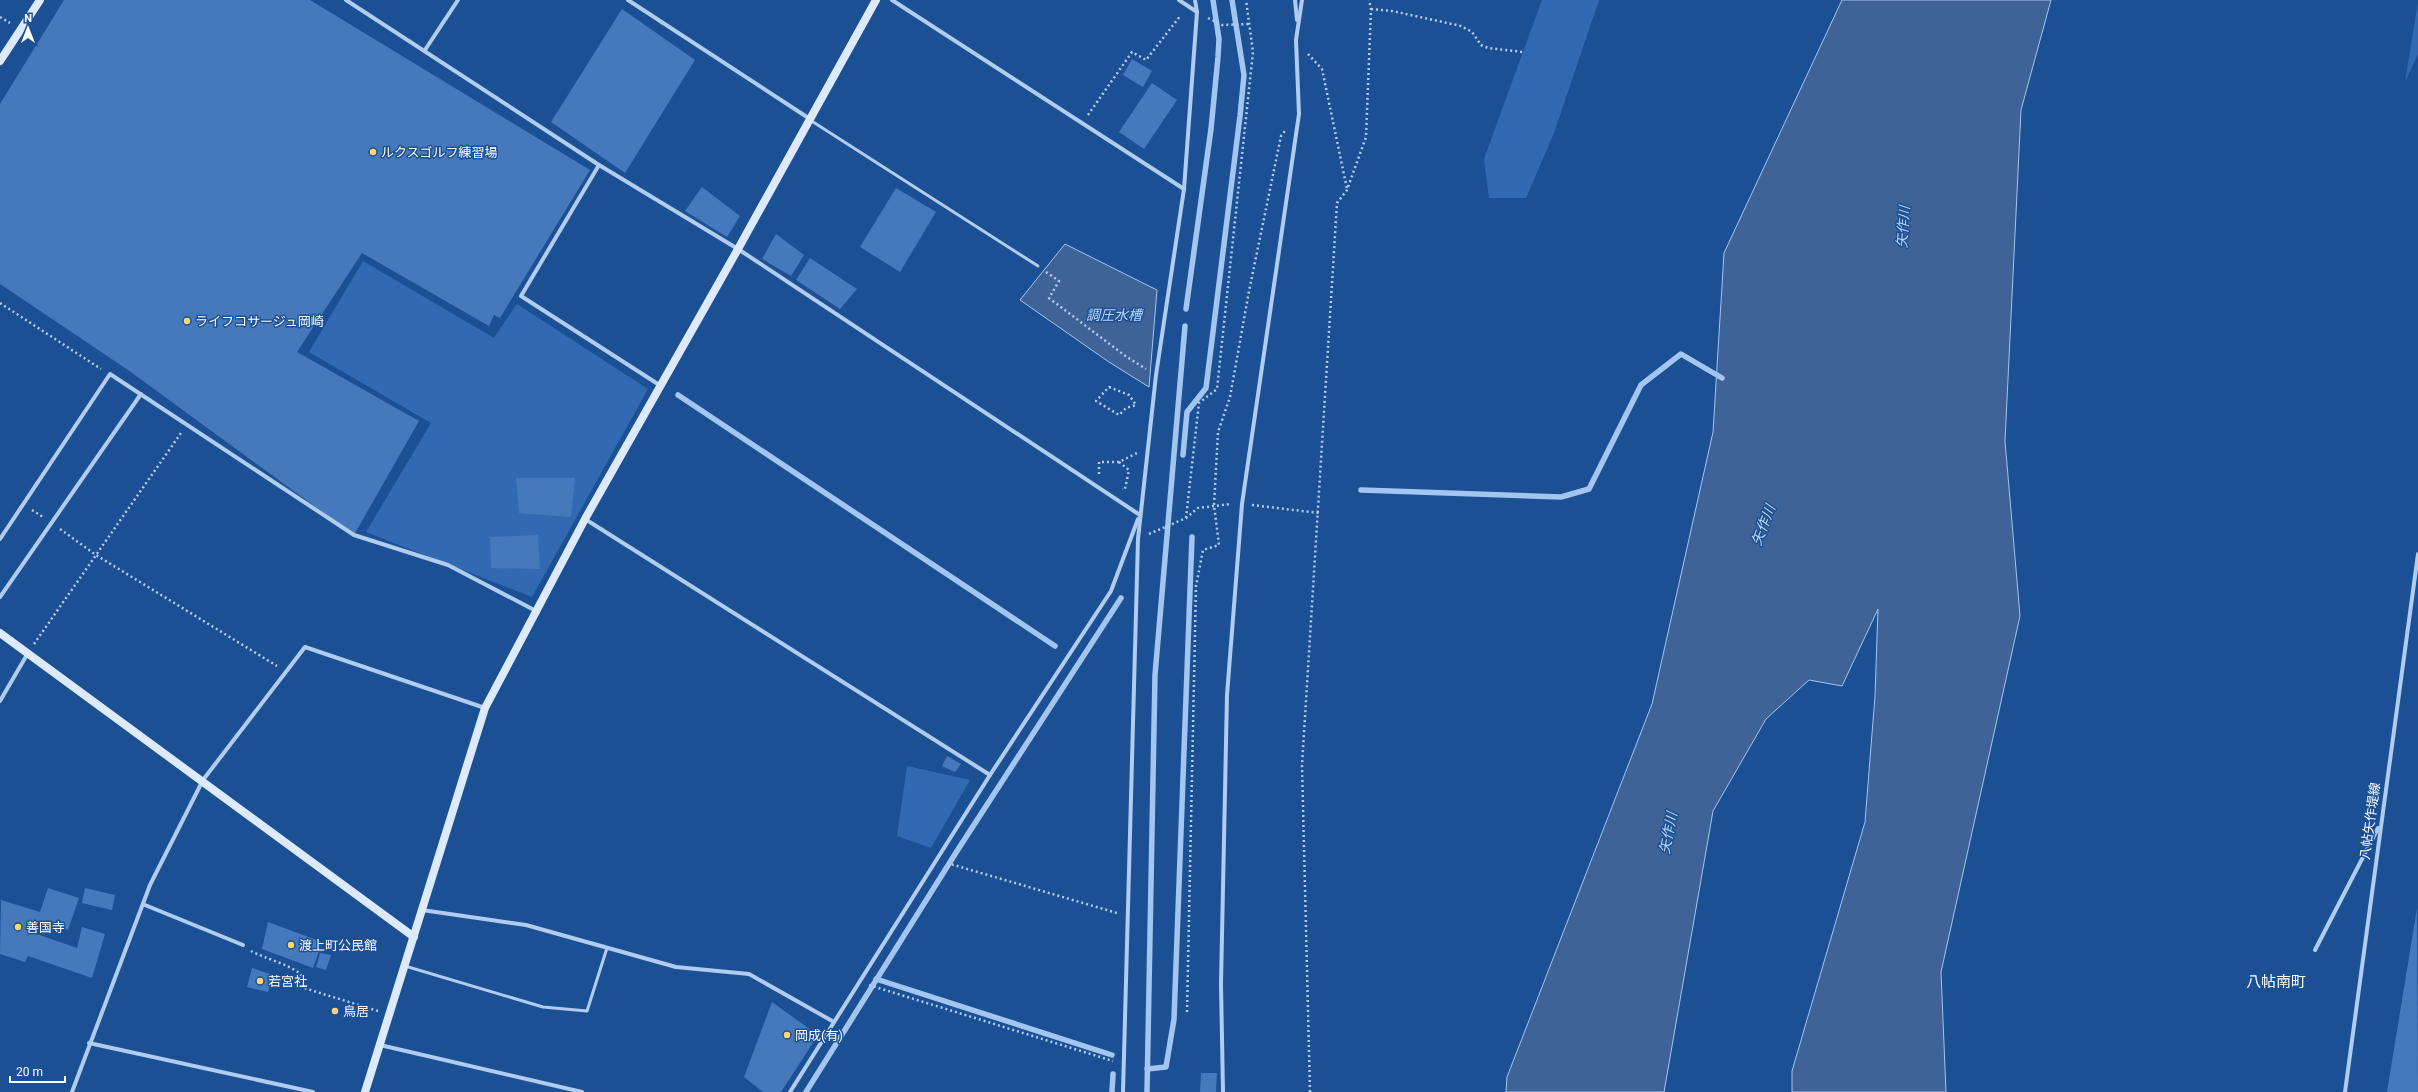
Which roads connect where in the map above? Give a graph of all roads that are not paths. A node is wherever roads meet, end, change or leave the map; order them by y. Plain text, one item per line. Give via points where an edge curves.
1 (40, 0) edge
2 (346, 0) edge
3 (458, 0) edge
4 (628, 0) edge
5 (876, 0) edge
6 (892, 0) edge
7 (1179, 0) edge
8 (1194, 0) edge
9 (1295, 0) edge
10 (1302, 0) edge
11 (1197, 12) junction
12 (1297, 27) junction
13 (425, 50) junction
14 (0, 61) edge
15 (810, 120) junction
16 (599, 165) junction
17 (1184, 189) junction
18 (738, 250) junction
19 (1038, 266) road end
20 (661, 386) junction
21 (141, 394) junction
22 (1140, 515) junction
23 (585, 519) junction
24 (0, 539) edge
25 (2418, 554) edge
26 (0, 598) edge
27 (538, 612) junction
28 (0, 633) edge
29 (28, 652) junction
30 (0, 702) edge
31 (485, 708) junction
32 (990, 775) junction
33 (203, 780) junction
34 (2380, 824) junction
35 (145, 905) junction
36 (422, 910) junction
37 (414, 937) junction
38 (243, 945) road end
39 (607, 948) junction
40 (2315, 950) dead end
41 (405, 966) junction
42 (834, 1022) junction
43 (88, 1043) junction
44 (380, 1045) junction
45 (72, 1092) edge
46 (313, 1092) edge
47 (365, 1092) edge
48 (582, 1092) edge
49 (790, 1092) edge
50 (1123, 1092) edge
51 (1223, 1092) edge
52 (2345, 1092) edge

1 - 14 street
2 - 13 street
3 - 13 street
4 - 15 street
5 - 15 street
6 - 17 street
7 - 11 street
8 - 11 street
9 - 12 street
10 - 12 street
11 - 17 street
12 - 51 street via 1299,114 1242,504 1227,695 1221,984
13 - 16 street
15 - 18 street
15 - 19 lane
16 - 18 street
16 - 20 street via 521,296
17 - 22 street via 1156,375
18 - 20 street
18 - 22 street
20 - 23 street
21 - 24 street via 110,374
21 - 26 street
21 - 27 street via 354,535 448,565
22 - 32 street via 1111,591
22 - 50 street
23 - 27 street
23 - 32 street
25 - 34 street, 八帖矢作堤線
27 - 31 street
28 - 29 street
29 - 30 street
29 - 33 street
31 - 33 street via 305,647
31 - 36 street
32 - 42 street
33 - 35 street via 150,885
33 - 37 street
34 - 40 street
34 - 52 street, 八帖矢作堤線
35 - 38 street
35 - 43 street
36 - 37 street
36 - 39 street via 526,925
37 - 41 street
39 - 41 lane via 587,1011 543,1007
39 - 42 street via 676,967 748,974
41 - 44 street
42 - 49 street
43 - 45 street
43 - 46 street
44 - 47 street
44 - 48 street

